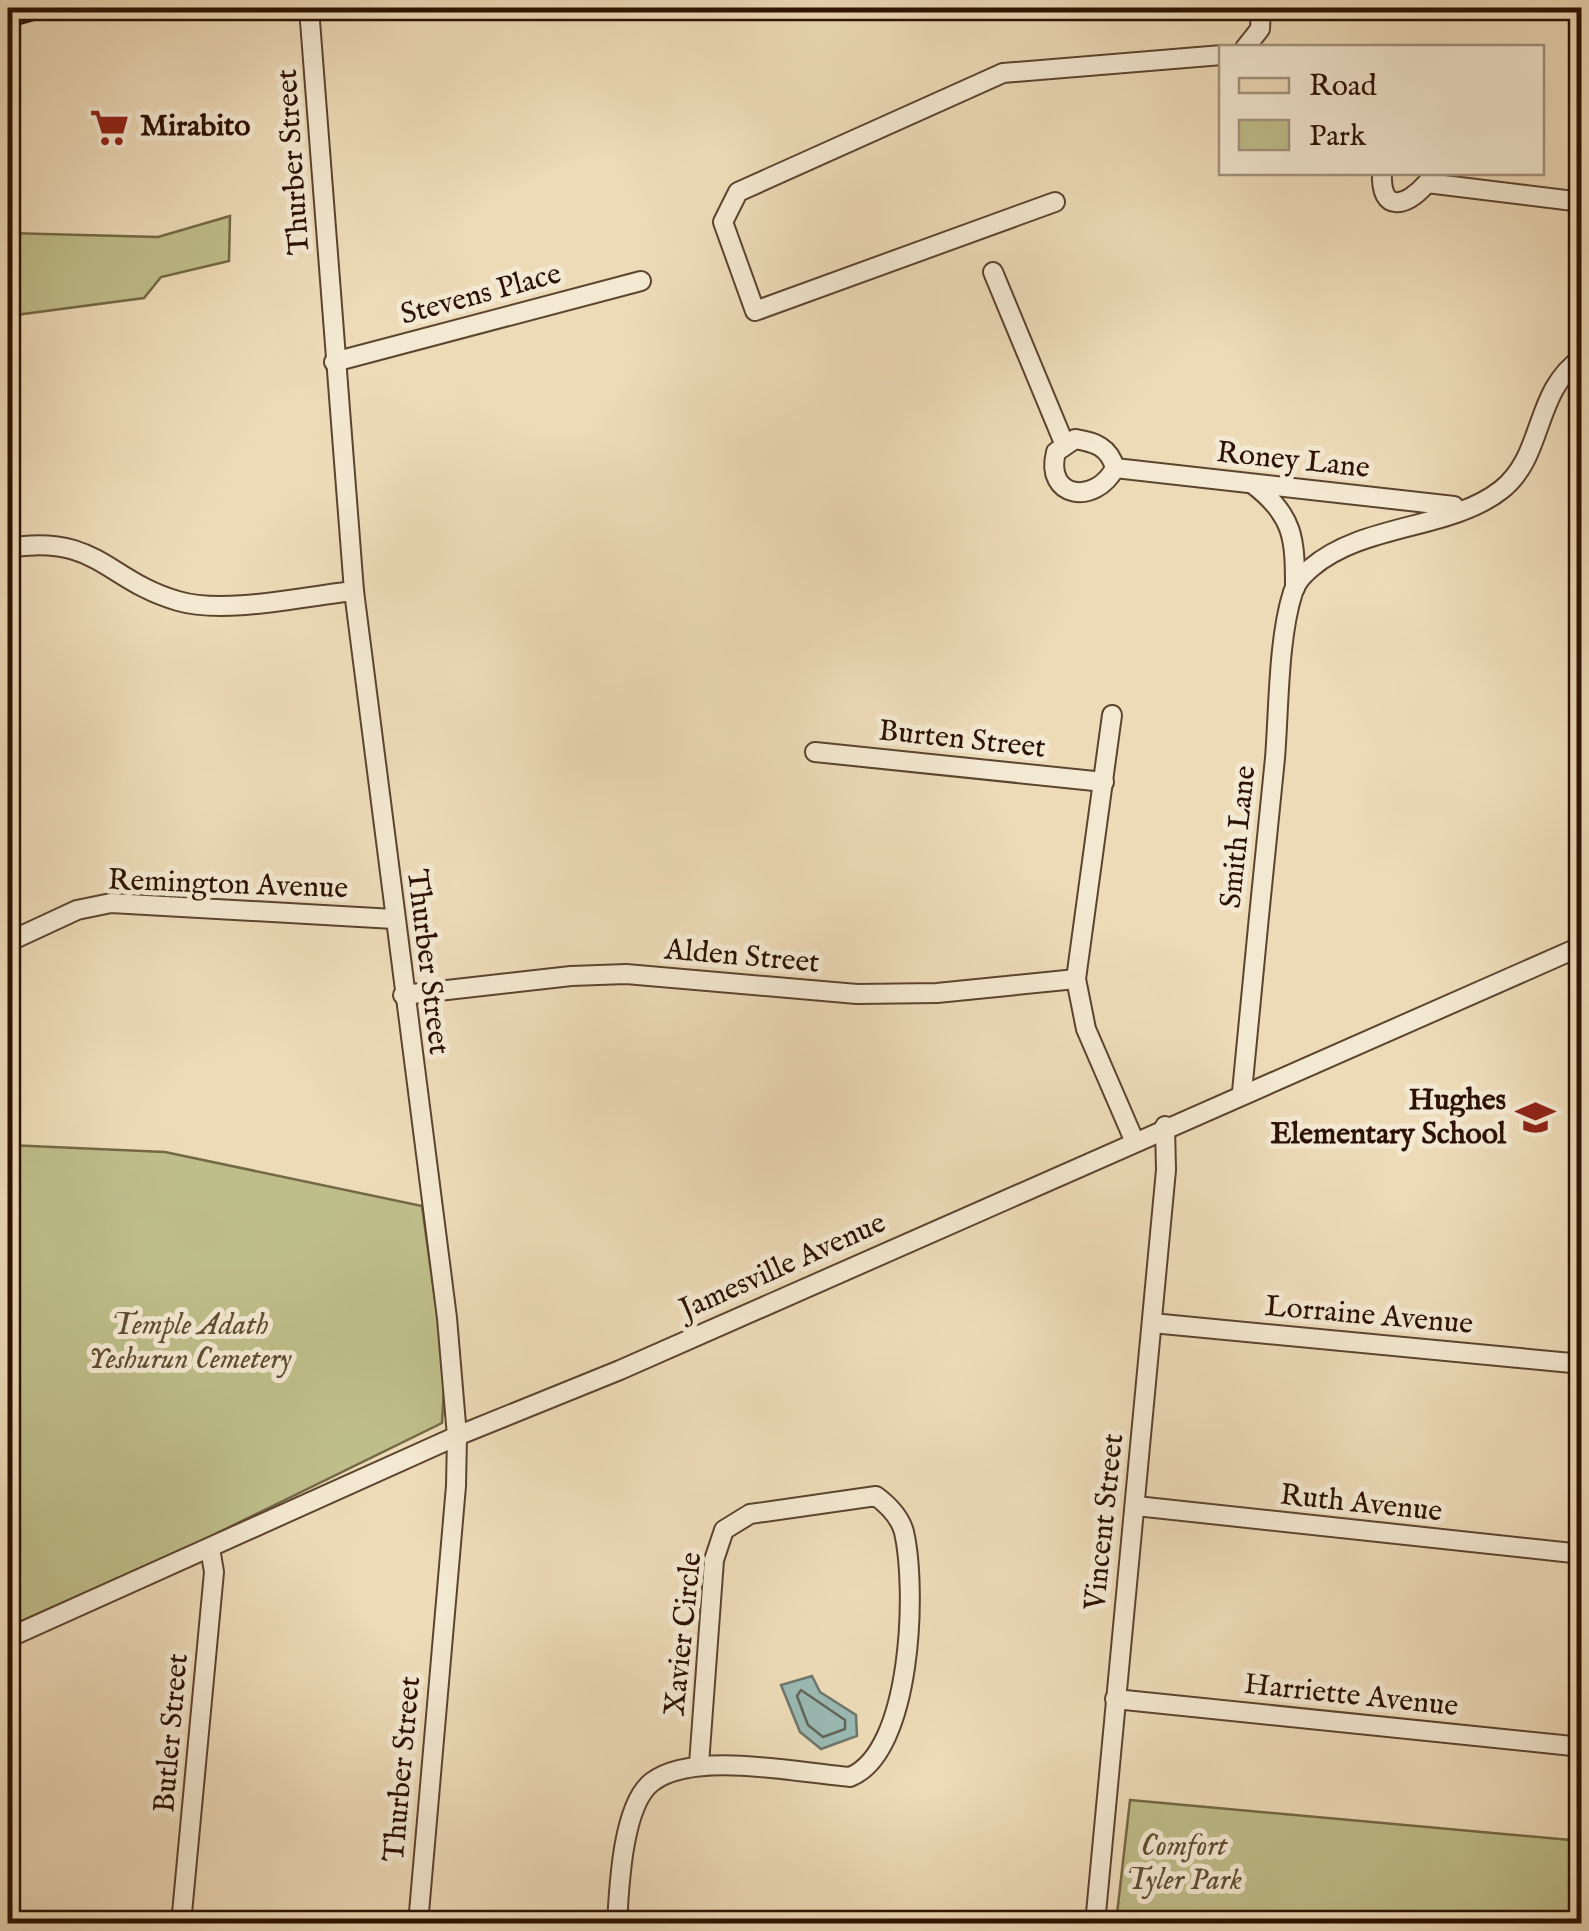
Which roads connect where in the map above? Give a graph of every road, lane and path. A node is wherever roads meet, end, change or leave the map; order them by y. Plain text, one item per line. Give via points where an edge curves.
1 (29, 8) edge
2 (309, 8) edge
3 (1261, 8) edge
4 (8, 14) edge
5 (1247, 45) edge
6 (1219, 55) edge
7 (1382, 175) edge
8 (1424, 178) edge
9 (1055, 202) dead end
10 (1582, 202) edge
11 (993, 272) dead end
12 (642, 281) dead end
13 (1582, 358) edge
14 (334, 362) junction
15 (1064, 443) junction
16 (1115, 468) junction
17 (1254, 486) junction
18 (1464, 507) junction
19 (8, 548) edge
20 (1295, 588) junction
21 (354, 591) junction
22 (1112, 714) dead end
23 (815, 752) dead end
24 (1104, 782) junction
25 (394, 919) junction
26 (8, 942) edge
27 (1582, 946) edge
28 (1076, 979) junction
29 (403, 995) junction
30 (1242, 1092) junction
31 (1164, 1126) junction
32 (1134, 1140) junction
33 (1152, 1323) junction
34 (1582, 1364) edge
35 (458, 1436) junction
36 (1136, 1506) junction
37 (210, 1548) junction
38 (1582, 1554) edge
39 (8, 1638) edge
40 (1115, 1699) junction
41 (1582, 1747) edge
42 (699, 1764) junction
43 (181, 1924) edge
44 (418, 1924) edge
45 (617, 1924) edge
46 (1096, 1924) edge

1 - 4 main road
2 - 14 street, Thurber Street
3 - 5 street via 1260,28
6 - 9 street via 1002,74 738,192 723,222 755,311
7 - 8 street via 1388,197 1401,204 1411,201
8 - 10 street
11 - 15 street
12 - 14 street, Stevens Place
13 - 18 street via 1558,378 1520,473 1497,494
14 - 21 street, Thurber Street
15 - 16 street via 1093,442 1110,453
15 - 16 street via 1052,467 1071,491 1088,494 1106,484
16 - 17 street, Roney Lane
17 - 18 street, Roney Lane
17 - 20 street, Smith Lane via 1280,505 1290,526
18 - 20 street via 1355,543 1316,564
19 - 21 street via 64,546 179,602 211,606
20 - 30 street, Smith Lane
21 - 25 street, Thurber Street
22 - 24 street
23 - 24 street, Burten Street
24 - 28 street
25 - 26 street, Remington Avenue via 111,903 77,910
25 - 29 street, Thurber Street
27 - 30 street, Jamesville Avenue
28 - 29 street, Alden Street via 856,994 626,974
28 - 32 street via 1086,1029
29 - 35 street, Thurber Street
30 - 31 street, Jamesville Avenue
31 - 32 street, Jamesville Avenue
31 - 33 street, Vincent Street
32 - 35 street, Jamesville Avenue
33 - 34 street, Lorraine Avenue
33 - 36 street, Vincent Street
35 - 37 street, Jamesville Avenue
35 - 44 street, Thurber Street
36 - 38 street, Ruth Avenue
36 - 40 street, Vincent Street
37 - 39 street, Jamesville Avenue
37 - 43 street, Butler Street via 214,1572 202,1728
40 - 41 street, Harriette Avenue
40 - 46 street, Vincent Street
42 - 42 street, Xavier Circle via 850,1777 880,1755 897,1709 908,1641 903,1530 876,1496 750,1514 724,1530 714,1560
42 - 45 street, Xavier Circle via 651,1782 638,1801 624,1847

